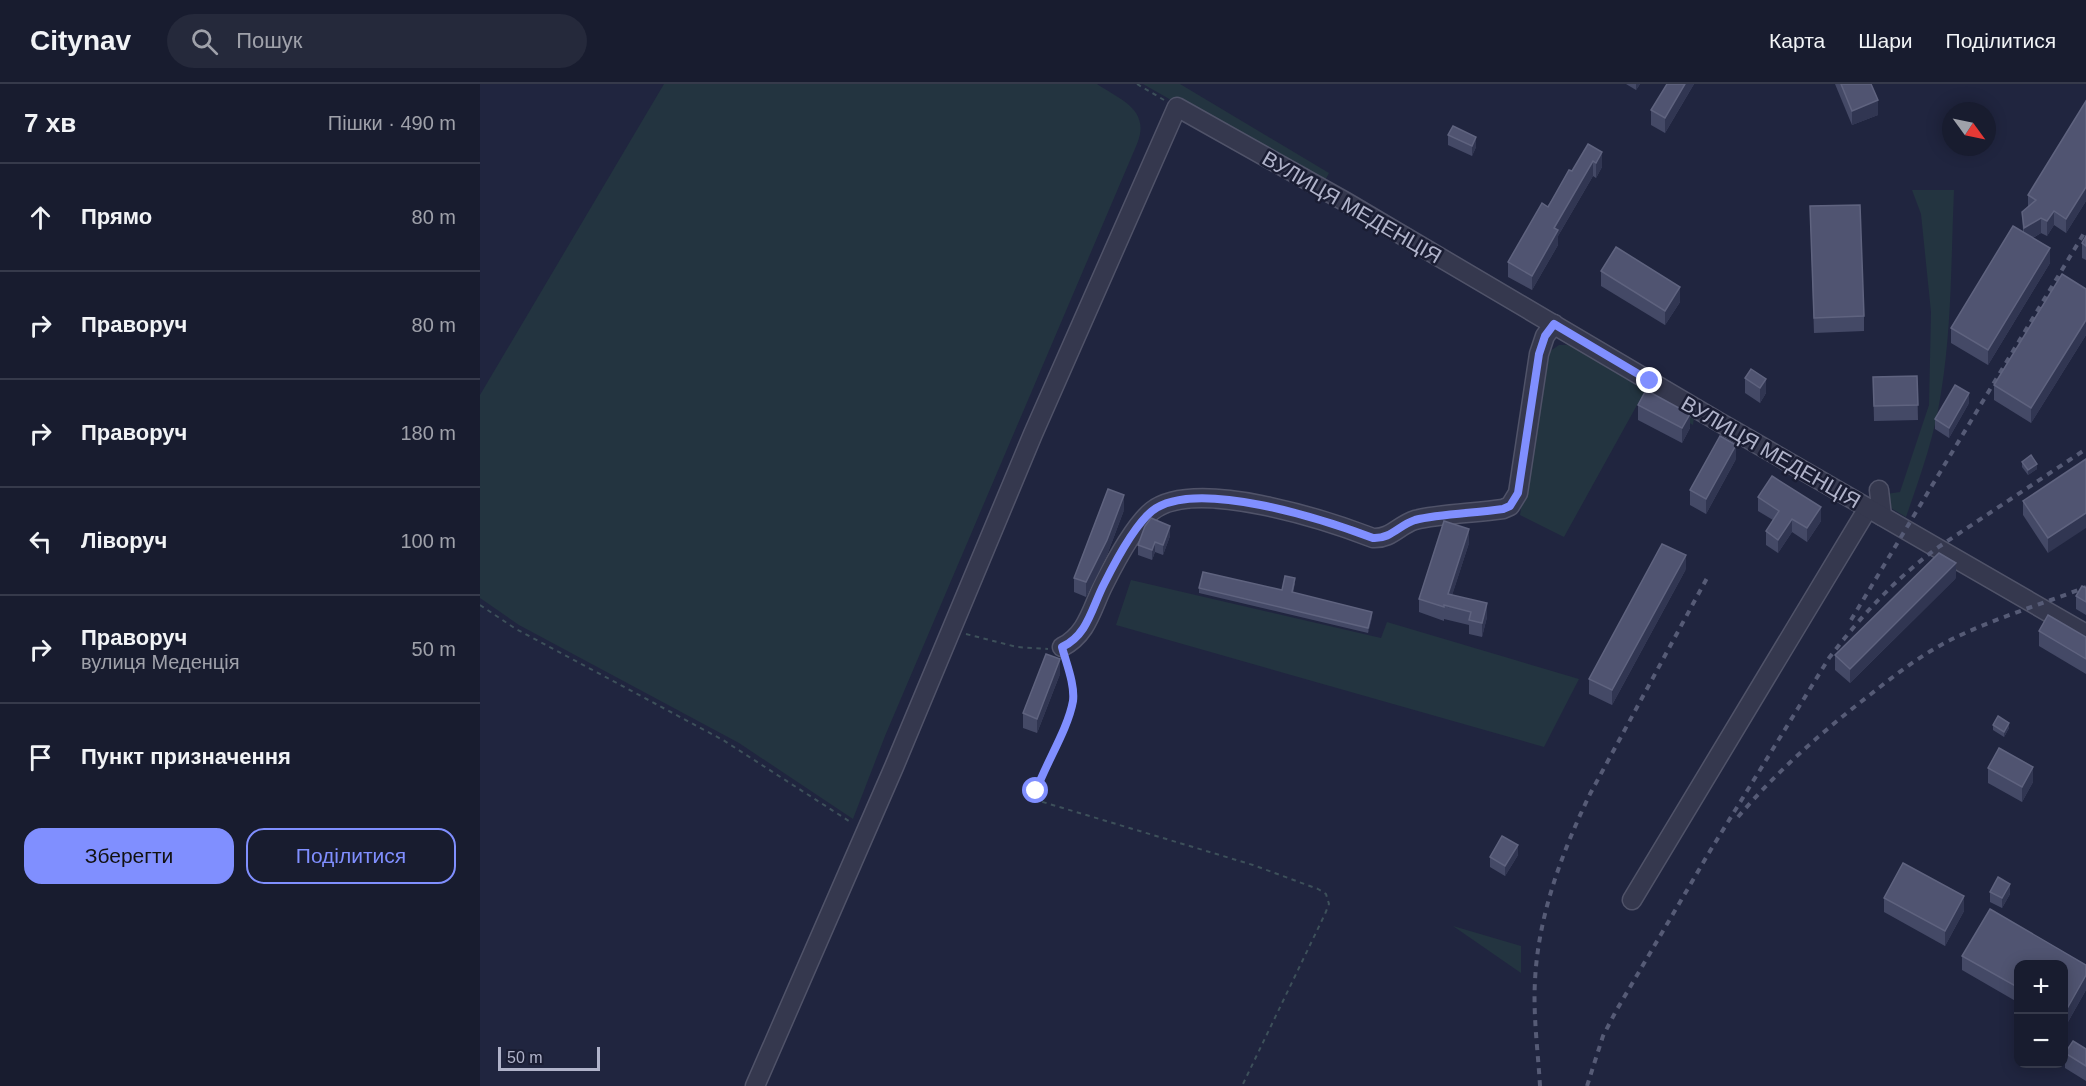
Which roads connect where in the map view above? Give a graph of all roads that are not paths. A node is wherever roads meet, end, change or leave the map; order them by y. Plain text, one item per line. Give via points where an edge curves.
1 (1554, 324) junction
2 (1879, 490) dead end
3 (1875, 512) junction
4 (2086, 634) edge
5 (1062, 647) road end
6 (1632, 900) dead end
7 (755, 1086) edge

1 - 3 street, ВУЛИЦЯ МЕДЕНЦІЯ
1 - 5 street via 1539,354 1518,493 1510,506 1417,520 1380,539 1234,500 1180,499 1167,503 1142,520 1106,578 1080,634
1 - 7 street, ВУЛИЦЯ МЕДЕНЦІЯ via 1177,107
2 - 3 street
3 - 4 street, ВУЛИЦЯ МЕДЕНЦІЯ
3 - 6 street

